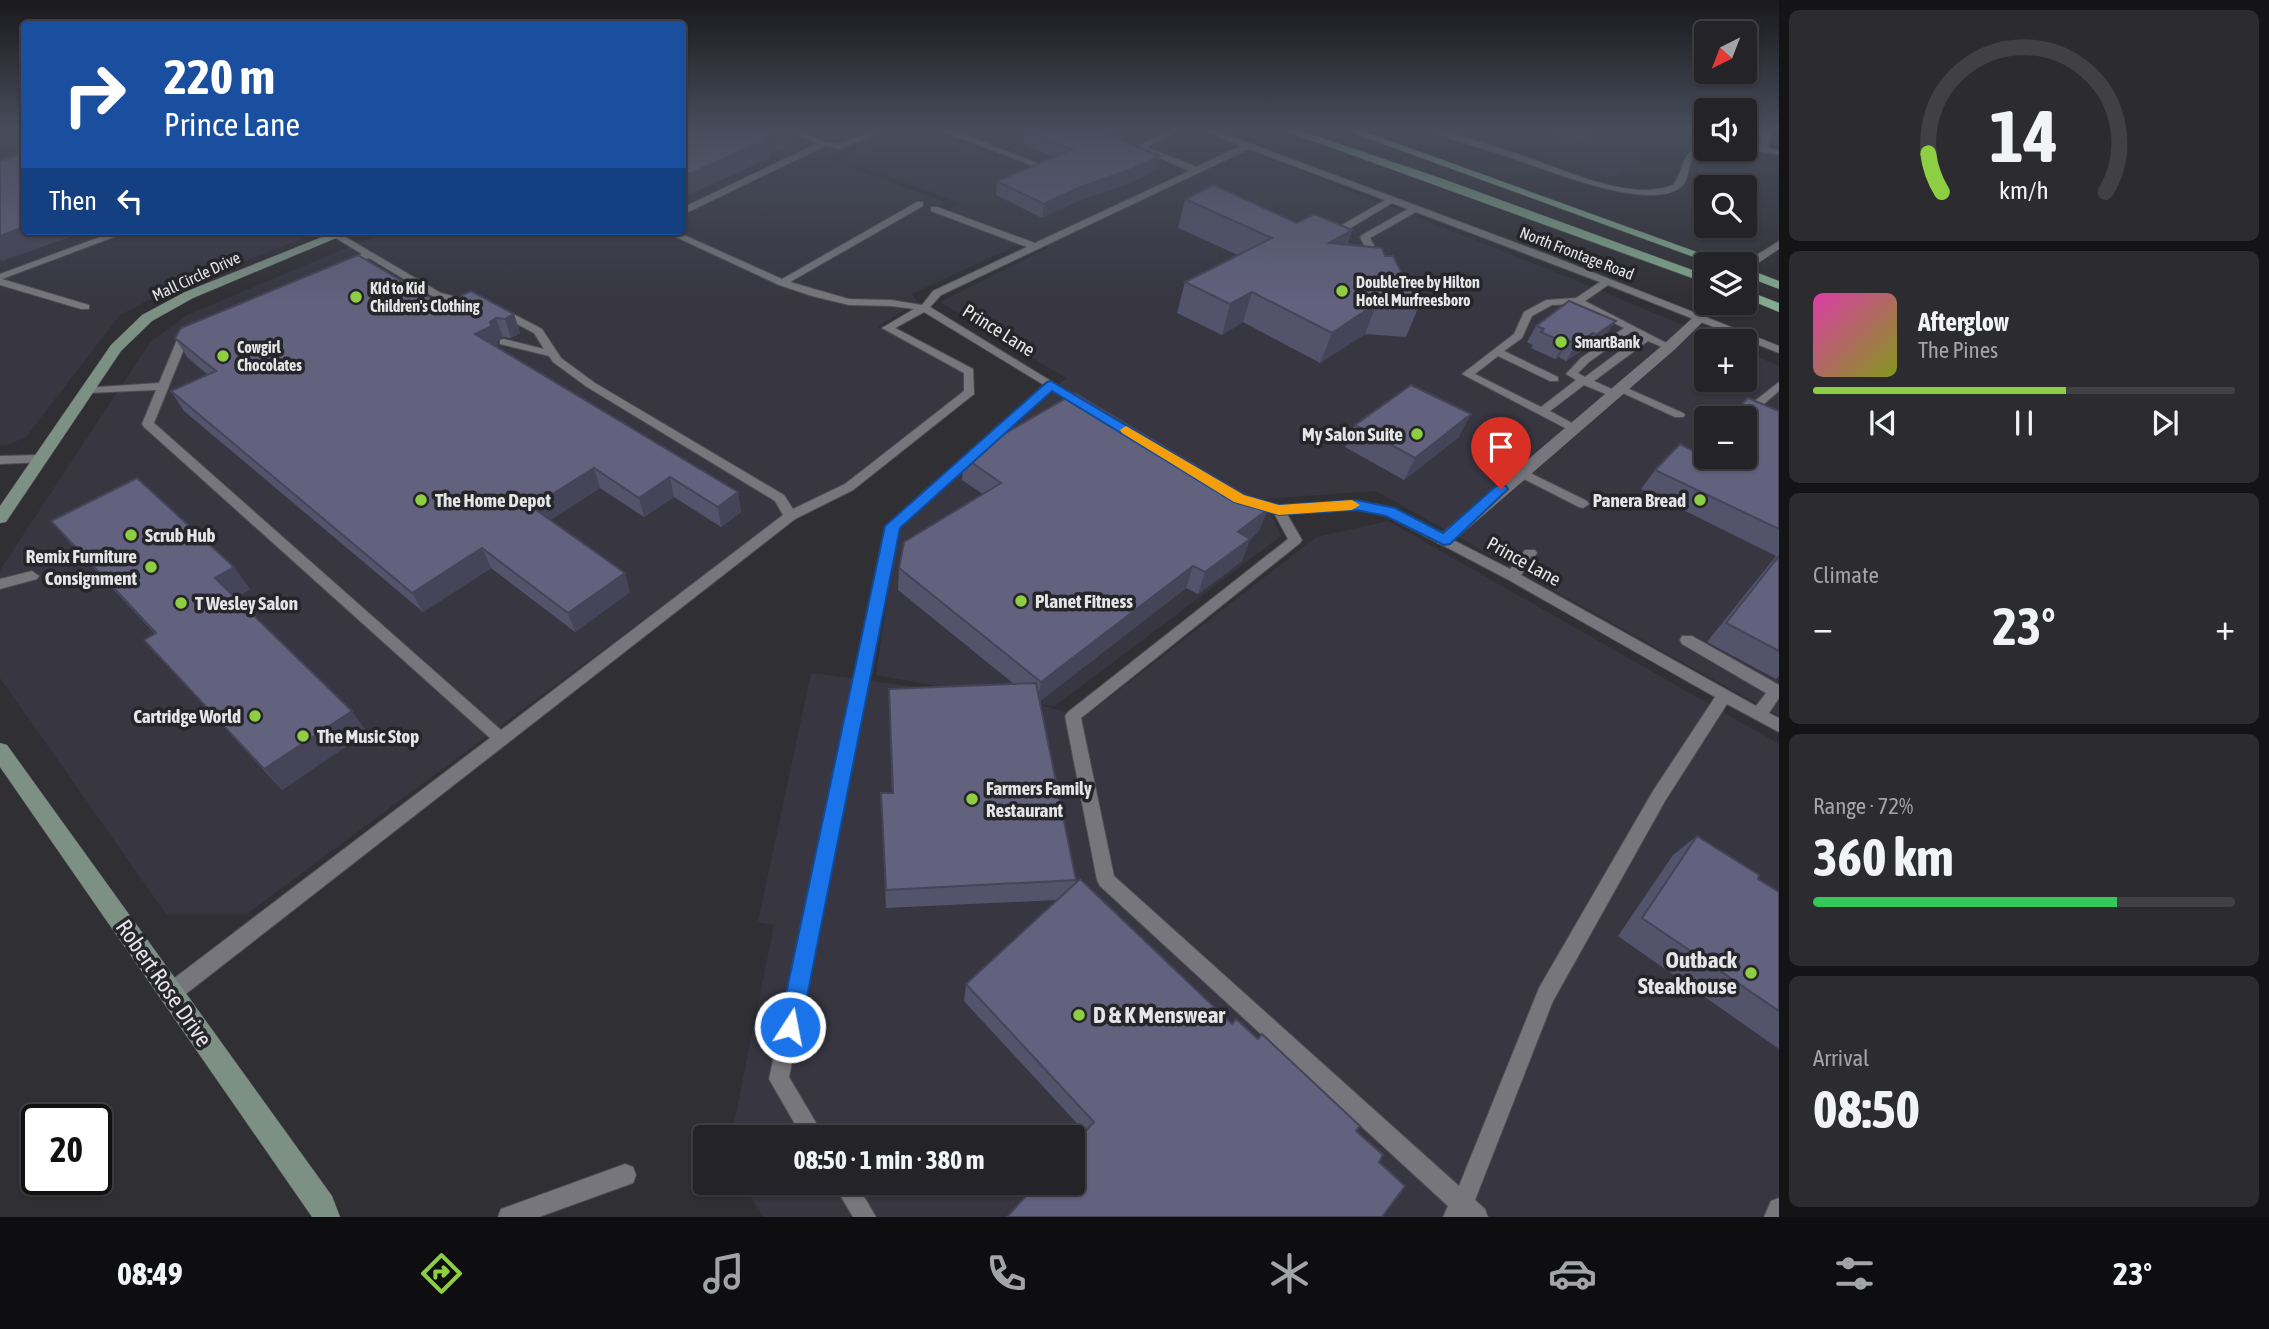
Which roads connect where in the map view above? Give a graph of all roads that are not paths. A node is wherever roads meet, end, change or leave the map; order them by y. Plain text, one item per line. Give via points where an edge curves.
1 (735, 187) edge
2 (1163, 187) edge
3 (1360, 187) edge
4 (1454, 187) edge
5 (1509, 187) edge
6 (1609, 187) edge
7 (1676, 187) edge
8 (1392, 199) junction
9 (920, 204) dead end
10 (1416, 208) junction
11 (934, 209) dead end
12 (686, 210) edge
13 (1320, 228) edge
14 (115, 235) edge
15 (337, 235) edge
16 (344, 235) edge
17 (677, 235) edge
18 (1779, 244) edge
19 (1035, 247) junction
20 (1694, 253) edge
21 (367, 255) junction
22 (1348, 256) edge
23 (1757, 261) edge
24 (330, 271) edge
25 (1694, 275) edge
26 (1757, 275) edge
27 (0, 279) edge
28 (1608, 281) junction
29 (782, 283) junction
30 (1779, 285) edge
31 (438, 295) junction
32 (1757, 299) edge
33 (1578, 301) junction
34 (85, 307) dead end
35 (455, 307) edge
36 (924, 308) junction
37 (1779, 308) edge
38 (1701, 317) junction
39 (207, 326) edge
40 (1638, 333) junction
41 (504, 342) edge
42 (1669, 347) junction
43 (1779, 350) edge
44 (1497, 352) junction
45 (553, 354) junction
46 (1554, 379) dead end
47 (1582, 380) junction
48 (1051, 385) junction
49 (1779, 385) edge
50 (163, 386) junction
51 (87, 390) junction
52 (1616, 391) junction
53 (1755, 406) edge
54 (1542, 412) junction
55 (1098, 414) edge
56 (1679, 415) dead end
57 (1573, 427) junction
58 (40, 459) junction
59 (0, 460) edge
60 (1520, 472) junction
61 (1228, 491) edge
62 (1584, 504) dead end
63 (1279, 510) junction
64 (790, 516) junction
65 (0, 518) edge
66 (1444, 540) junction
67 (1530, 553) dead end
68 (32, 576) dead end
69 (1512, 576) junction
70 (0, 584) edge
71 (1687, 640) dead end
72 (1778, 691) edge
73 (1725, 695) junction
74 (1759, 714) junction
75 (1779, 726) edge
76 (501, 739) junction
77 (0, 751) edge
78 (171, 993) junction
79 (808, 1125) edge
80 (625, 1175) dead end
81 (851, 1195) edge
82 (1779, 1209) edge
83 (1458, 1210) edge
84 (326, 1217) edge
85 (509, 1217) edge
86 (865, 1217) edge
87 (1477, 1217) edge
88 (1775, 1217) edge

1 - 12 lane
2 - 19 lane
3 - 8 lane, North Frontage Road
4 - 25 main road
5 - 20 main road
6 - 7 lane via 1648,192
8 - 10 lane, North Frontage Road
8 - 13 lane via 1343,228
9 - 29 lane
10 - 22 lane via 1365,237 1368,258
10 - 28 lane, North Frontage Road
11 - 19 lane
14 - 27 lane
15 - 51 street, Mall Circle Drive via 189,295 147,318 116,348
16 - 21 lane
17 - 29 lane, Prince Lane
18 - 23 street
19 - 36 lane via 937,293
21 - 24 lane
21 - 31 lane
26 - 30 main road
27 - 34 lane
28 - 33 lane
28 - 38 lane, North Frontage Road
29 - 36 lane, Prince Lane via 849,302
31 - 35 lane
31 - 45 lane via 504,312 538,331
32 - 37 main road
33 - 40 lane
33 - 44 lane via 1550,302 1528,314 1518,336
36 - 48 lane, Prince Lane
36 - 64 lane via 887,328 969,371 970,392 849,487
38 - 42 street
38 - 43 lane, North Frontage Road
39 - 50 lane via 183,337
40 - 42 lane
40 - 47 lane
40 - 47 lane via 1585,360 1571,374
41 - 45 lane
42 - 52 street
44 - 46 lane
44 - 54 lane via 1467,374
45 - 64 lane via 592,385 780,498
47 - 52 lane
47 - 54 lane
48 - 55 lane, Prince Lane
48 - 79 lane via 893,526 779,1079
49 - 53 lane
50 - 51 lane
50 - 76 lane via 148,424
51 - 58 street, Mall Circle Drive
52 - 56 lane
52 - 57 street
54 - 57 lane
57 - 60 street
58 - 59 lane
58 - 65 street
60 - 62 lane
60 - 66 street
61 - 63 lane, Prince Lane
63 - 66 lane, Prince Lane via 1356,505 1390,512
63 - 83 lane via 1295,540 1073,716 1105,880
64 - 76 lane
66 - 69 lane, Prince Lane
67 - 69 lane
68 - 70 lane
69 - 73 lane, Prince Lane
71 - 72 lane
72 - 74 lane
73 - 74 lane, Prince Lane
73 - 83 lane via 1659,796 1546,995
74 - 75 lane, Prince Lane
76 - 78 lane
77 - 78 street, Robert Rose Drive
78 - 84 street, Robert Rose Drive
80 - 85 lane
81 - 86 lane
82 - 88 lane
83 - 87 lane

